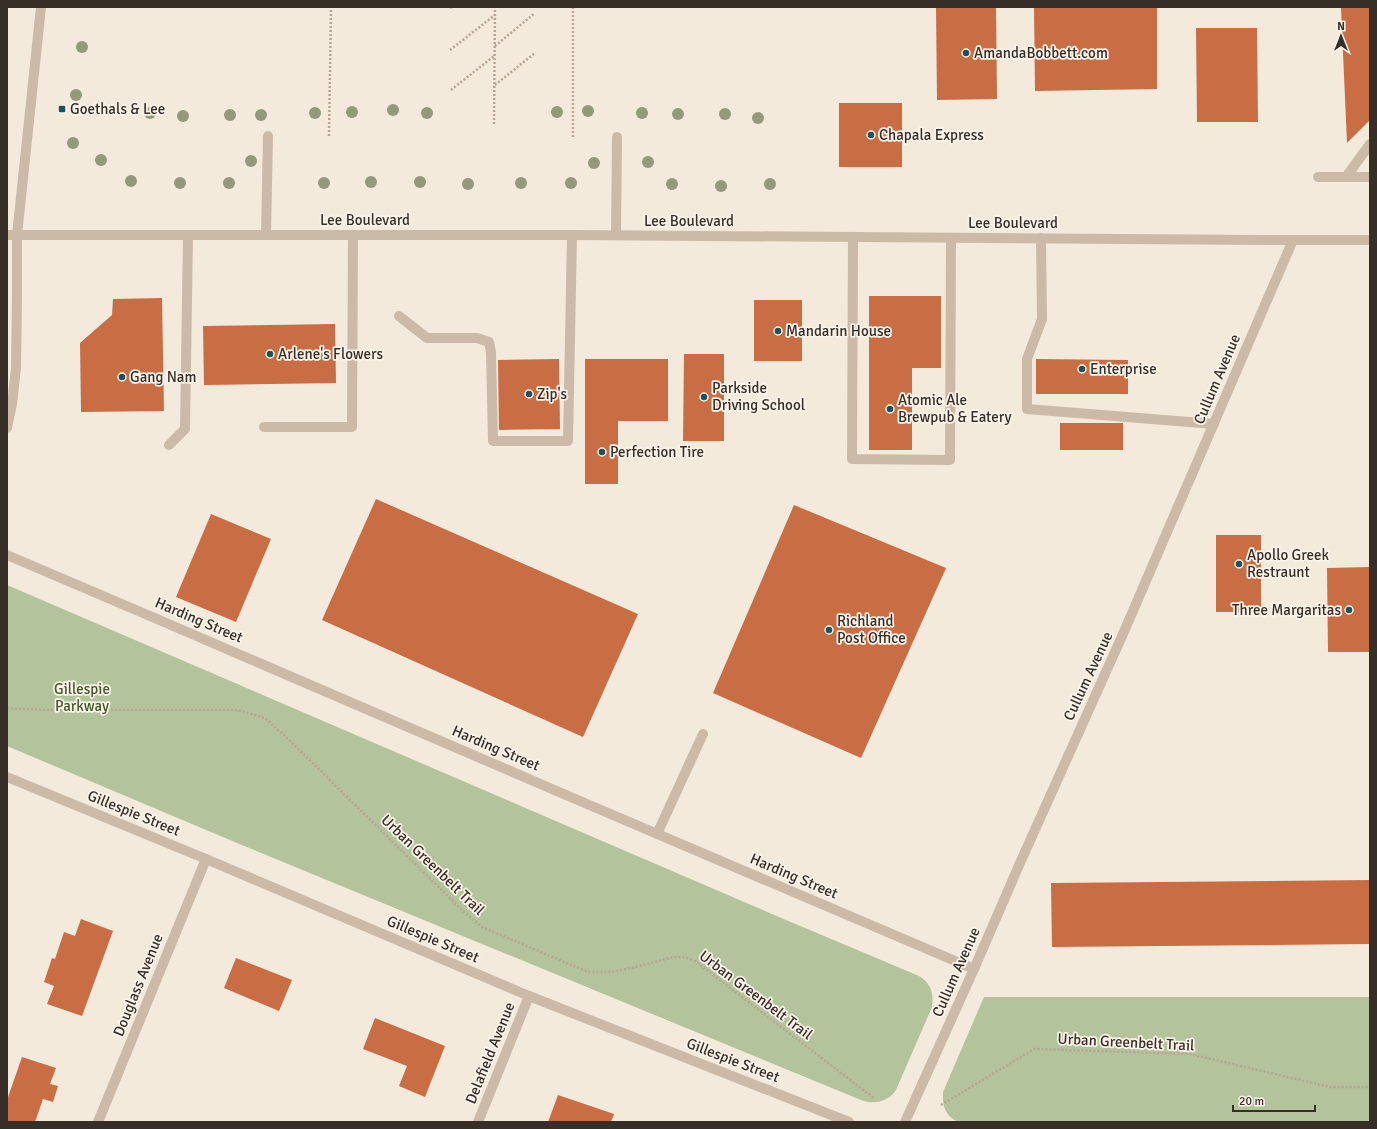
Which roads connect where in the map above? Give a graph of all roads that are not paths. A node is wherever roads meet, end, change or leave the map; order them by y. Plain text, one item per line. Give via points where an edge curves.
1 (41, 7) edge
2 (268, 136) dead end
3 (617, 137) dead end
4 (1370, 144) edge
5 (1366, 156) edge
6 (1318, 177) dead end
7 (1346, 177) junction
8 (1370, 177) edge
9 (12, 235) edge
10 (188, 235) junction
11 (266, 235) junction
12 (353, 235) junction
13 (572, 235) junction
14 (616, 235) junction
15 (853, 237) junction
16 (951, 238) junction
17 (1041, 238) junction
18 (1293, 240) junction
19 (1370, 240) edge
20 (399, 316) dead end
21 (1214, 424) junction
22 (264, 427) dead end
23 (7, 428) edge
24 (169, 445) dead end
25 (7, 555) edge
26 (703, 734) dead end
27 (7, 777) edge
28 (658, 834) junction
29 (206, 859) junction
30 (974, 969) junction
31 (529, 996) junction
32 (98, 1122) edge
33 (478, 1122) edge
34 (849, 1122) edge
35 (905, 1122) edge

1 - 9 street
2 - 11 street
3 - 14 street
4 - 5 street
5 - 7 street
6 - 7 street
7 - 8 street
9 - 10 street, Lee Boulevard
9 - 23 street via 18,297 16,368
10 - 11 street, Lee Boulevard
10 - 24 street via 185,429
11 - 12 street, Lee Boulevard
12 - 13 street, Lee Boulevard
12 - 22 street via 352,427
13 - 14 street, Lee Boulevard
13 - 20 street via 568,441 493,441 491,352 488,342 478,338 427,338
14 - 15 street, Lee Boulevard
15 - 16 street, Lee Boulevard
15 - 16 street via 852,459 950,460
16 - 17 street, Lee Boulevard
17 - 18 street, Lee Boulevard
17 - 21 street via 1042,319 1028,359 1028,409
18 - 19 street, Lee Boulevard
18 - 21 street, Cullum Avenue
21 - 30 street, Cullum Avenue
25 - 28 street, Harding Street
26 - 28 street
27 - 29 street, Gillespie Street
28 - 30 street, Harding Street
29 - 31 street, Gillespie Street
29 - 32 street, Douglass Avenue
30 - 35 street, Cullum Avenue
31 - 33 street, Delafield Avenue
31 - 34 street, Gillespie Street

